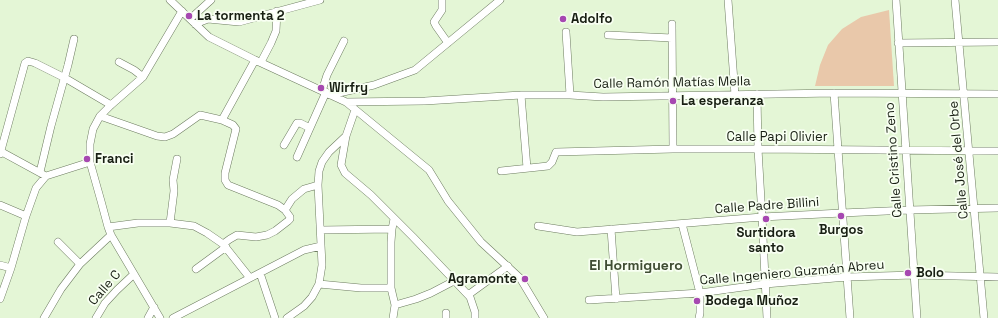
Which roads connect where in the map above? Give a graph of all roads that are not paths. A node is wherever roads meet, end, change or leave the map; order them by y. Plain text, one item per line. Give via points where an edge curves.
1 (170, 0) edge
2 (210, 0) edge
3 (320, 0) edge
4 (442, 0) edge
5 (500, 0) edge
6 (728, 0) edge
7 (896, 0) edge
8 (955, 0) edge
9 (182, 11) junction
10 (278, 12) junction
11 (193, 22) junction
12 (672, 24) dead end
13 (566, 32) dead end
14 (608, 35) dead end
15 (672, 38) junction
16 (74, 39) dead end
17 (344, 41) dead end
18 (998, 42) edge
19 (448, 43) junction
20 (898, 43) junction
21 (959, 43) junction
22 (258, 61) junction
23 (119, 62) dead end
24 (143, 77) junction
25 (65, 78) junction
26 (326, 92) junction
27 (834, 93) junction
28 (757, 94) junction
29 (902, 94) junction
30 (964, 94) junction
31 (998, 94) edge
32 (521, 95) junction
33 (570, 95) junction
34 (735, 95) junction
35 (673, 96) junction
36 (346, 102) junction
37 (111, 105) junction
38 (355, 110) junction
39 (100, 116) junction
40 (222, 120) junction
41 (310, 128) junction
42 (346, 136) junction
43 (284, 146) dead end
44 (673, 149) junction
45 (758, 149) junction
46 (838, 150) junction
47 (906, 151) junction
48 (969, 151) junction
49 (998, 151) edge
50 (0, 152) edge
51 (298, 157) dead end
52 (177, 159) dead end
53 (90, 162) junction
54 (527, 168) junction
55 (500, 171) dead end
56 (43, 174) junction
57 (318, 184) junction
58 (0, 206) edge
59 (998, 208) edge
60 (975, 209) junction
61 (285, 210) junction
62 (909, 210) junction
63 (842, 212) junction
64 (26, 216) junction
65 (762, 217) junction
66 (394, 219) junction
67 (170, 222) junction
68 (682, 224) junction
69 (538, 226) dead end
70 (108, 227) junction
71 (392, 229) junction
72 (320, 230) junction
73 (611, 230) junction
74 (111, 235) junction
75 (58, 242) dead end
76 (224, 246) junction
77 (321, 246) junction
78 (0, 264) edge
79 (80, 264) junction
80 (508, 266) junction
81 (11, 268) junction
82 (196, 269) dead end
83 (260, 273) junction
84 (134, 274) junction
85 (914, 275) junction
86 (847, 277) junction
87 (998, 277) edge
88 (250, 278) junction
89 (981, 278) junction
90 (454, 281) junction
91 (319, 284) junction
92 (765, 284) junction
93 (391, 288) junction
94 (700, 293) junction
95 (468, 295) junction
96 (616, 298) junction
97 (0, 299) edge
98 (589, 300) dead end
99 (395, 305) junction
100 (154, 307) junction
101 (44, 318) edge
102 (96, 318) edge
103 (148, 318) edge
104 (160, 318) edge
105 (172, 318) edge
106 (275, 318) edge
107 (286, 318) edge
108 (394, 318) edge
109 (475, 318) edge
110 (544, 318) edge
111 (699, 318) edge
112 (767, 318) edge
113 (850, 318) edge
114 (916, 318) edge
115 (984, 318) edge

1 - 9 street
2 - 11 street
3 - 10 street
4 - 19 street via 442,10 434,22
5 - 19 street
6 - 34 street
7 - 20 street, Calle Cristino Zeno
8 - 21 street, Calle José del Orbe
9 - 11 street
9 - 24 street
10 - 11 street via 240,22 208,19
10 - 22 street via 276,31
11 - 22 street via 209,37
12 - 15 street
13 - 33 street
14 - 15 street
15 - 35 street
16 - 25 street
17 - 26 street via 327,75
18 - 21 street
19 - 26 street via 415,70 374,86
20 - 21 street
20 - 29 street, Calle Cristino Zeno
21 - 30 street, Calle José del Orbe
22 - 26 street
22 - 40 street
23 - 24 street
24 - 37 street
25 - 37 street
25 - 50 street via 34,63 25,63
25 - 56 street via 51,126
26 - 36 street
26 - 41 street
27 - 28 street, Calle Ramón Matías Mella
27 - 29 street, Calle Ramón Matías Mella
27 - 46 street
28 - 34 street, Calle Ramón Matías Mella
28 - 45 street
29 - 30 street, Calle Ramón Matías Mella
29 - 47 street, Calle Cristino Zeno
30 - 31 street, Calle Ramón Matías Mella
30 - 48 street, Calle José del Orbe
32 - 33 street, Calle Ramón Matías Mella
32 - 36 street, Calle Ramón Matías Mella via 425,101
32 - 54 street
33 - 35 street, Calle Ramón Matías Mella
34 - 35 street, Calle Ramón Matías Mella
35 - 44 street
36 - 38 street
37 - 39 street
38 - 42 street
38 - 80 street via 429,170 448,201 481,242
39 - 40 street via 165,138 200,115
39 - 53 street via 91,136
40 - 61 street via 236,129 225,173 228,185 272,202
41 - 43 street via 297,123
41 - 51 street
42 - 57 street via 322,162
42 - 66 street via 341,165 345,173
44 - 45 street, Calle Papi Olivier
44 - 54 street, Calle Papi Olivier via 556,152 548,166
45 - 46 street, Calle Papi Olivier
45 - 65 street
46 - 47 street, Calle Papi Olivier
46 - 63 street
47 - 48 street, Calle Papi Olivier
47 - 62 street, Calle Cristino Zeno
48 - 49 street, Calle Papi Olivier
48 - 60 street, Calle José del Orbe
50 - 56 street
52 - 67 street
53 - 56 street
53 - 70 street
54 - 55 street
56 - 64 street
57 - 61 street via 304,189 292,199
57 - 72 street
58 - 64 street
59 - 60 street, Calle Padre Billini
60 - 62 street, Calle Padre Billini
60 - 89 street, Calle José del Orbe
61 - 76 street via 290,219 275,231 267,235 237,235
62 - 63 street, Calle Padre Billini
62 - 85 street, Calle Cristino Zeno
63 - 65 street, Calle Padre Billini
63 - 86 street
64 - 81 street
65 - 68 street, Calle Padre Billini
65 - 92 street
66 - 71 street
66 - 90 street
67 - 70 street
67 - 76 street via 194,226
68 - 73 street, Calle Padre Billini
68 - 94 street
69 - 73 street, Calle Padre Billini via 577,232
70 - 74 street
71 - 72 street
71 - 93 street
72 - 77 street
73 - 96 street
74 - 79 street
74 - 84 street
75 - 79 street
76 - 82 street
76 - 88 street
77 - 83 street via 304,250
77 - 91 street
78 - 81 street
79 - 101 street
80 - 95 street
80 - 110 street via 520,278
81 - 97 street
83 - 88 street
83 - 106 street
84 - 100 street
84 - 102 street, Calle C via 109,299
85 - 86 street, Calle Ingeniero Guzmán Abreu
85 - 89 street, Calle Ingeniero Guzmán Abreu
85 - 114 street, Calle Cristino Zeno
86 - 92 street, Calle Ingeniero Guzmán Abreu
86 - 113 street
87 - 89 street, Calle Ingeniero Guzmán Abreu
88 - 105 street
89 - 115 street, Calle José del Orbe
90 - 95 street
90 - 99 street via 431,293
91 - 93 street
91 - 107 street via 304,306
92 - 94 street, Calle Ingeniero Guzmán Abreu
92 - 112 street
93 - 99 street
94 - 96 street, Calle Ingeniero Guzmán Abreu
94 - 111 street
95 - 109 street
96 - 98 street, Calle Ingeniero Guzmán Abreu
99 - 108 street
100 - 103 street
100 - 104 street

